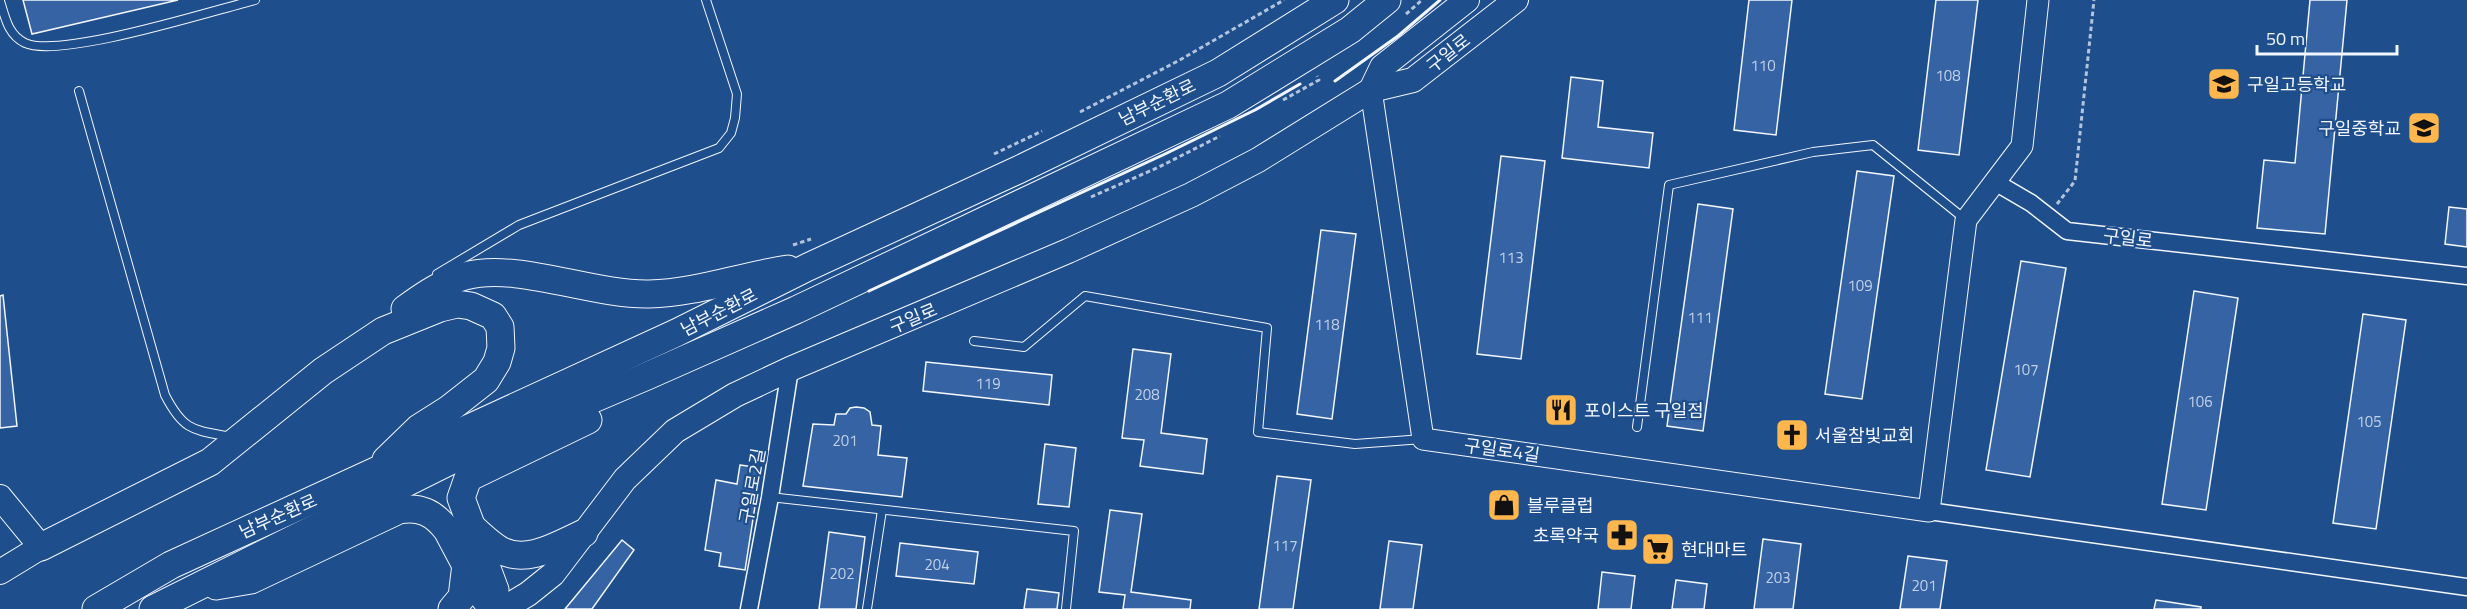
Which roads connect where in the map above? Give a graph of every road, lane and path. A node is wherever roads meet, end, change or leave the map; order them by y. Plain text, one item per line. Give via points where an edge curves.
1 (255, 0) edge
2 (706, 0) edge
3 (1284, 0) edge
4 (1335, 0) edge
5 (1387, 0) edge
6 (1467, 0) edge
7 (1516, 0) edge
8 (2038, 0) edge
9 (2094, 0) edge
10 (0, 1) edge
11 (1371, 90) junction
12 (79, 91) dead end
13 (1077, 114) dead end
14 (1046, 129) dead end
15 (994, 154) dead end
16 (1995, 182) junction
17 (2047, 216) junction
18 (1966, 220) junction
19 (816, 237) dead end
20 (801, 256) junction
21 (2467, 276) edge
22 (430, 278) dead end
23 (413, 291) dead end
24 (389, 324) junction
25 (974, 341) dead end
26 (790, 369) junction
27 (647, 376) junction
28 (1637, 428) dead end
29 (241, 438) junction
30 (1423, 439) junction
31 (373, 474) junction
32 (0, 497) edge
33 (770, 497) junction
34 (882, 510) junction
35 (1929, 511) junction
36 (474, 529) junction
37 (584, 533) junction
38 (41, 547) junction
39 (466, 564) junction
40 (0, 572) edge
41 (2467, 587) edge
42 (183, 592) junction
43 (96, 609) edge
44 (153, 609) edge
45 (452, 609) edge
46 (495, 609) edge
47 (503, 609) edge
48 (749, 609) edge
49 (867, 609) edge
50 (1066, 609) edge

1 - 10 lane via 80,45 44,48 16,37 9,29
2 - 22 lane via 737,94 735,118 719,148 519,225
3 - 13 path
4 - 20 main road, 남부순환로 via 1218,73 1018,170
5 - 27 main road, 남부순환로 via 1350,30 1228,105 796,310
6 - 11 main road, 구일로 via 1382,67
7 - 11 main road, 구일로 via 1413,80
8 - 16 street via 2022,146
9 - 17 path via 2075,181
11 - 26 main road, 구일로 via 1258,160 1191,195
11 - 30 street
12 - 29 lane via 165,395 176,417 195,430
14 - 15 path
16 - 17 street, 구일로
16 - 18 street
17 - 21 street, 구일로 via 2067,231
18 - 28 lane via 1873,145 1813,152 1669,185
18 - 35 street
19 - 20 path
20 - 24 main road via 752,274 685,291 649,294 516,274 464,276 423,296
20 - 31 main road, 남부순환로 via 676,333
23 - 24 lane
24 - 29 main road via 323,371
24 - 31 main road via 457,304 493,316 500,327 501,348 486,380 419,428
25 - 30 lane via 1024,347 1085,296 1267,328 1258,432 1355,444
26 - 33 street, 구일로2길
26 - 37 main road, 구일로 via 735,395 675,431 625,479
27 - 36 main road via 599,414 468,478 461,498
27 - 42 main road, 남부순환로 via 462,454
29 - 38 main road via 210,462
30 - 35 street, 구일로4길
31 - 43 main road, 남부순환로 via 171,564
32 - 38 main road
33 - 34 lane
33 - 48 street, 구일로2길
34 - 49 lane
34 - 50 lane via 1074,531
35 - 41 street
36 - 37 main road via 500,550 524,555 540,553
36 - 46 main road via 495,588
37 - 47 main road, 구일로 via 553,574
38 - 40 main road
39 - 42 main road via 440,521 412,507 251,580
39 - 45 main road via 462,597
39 - 46 main road via 481,594
42 - 44 main road, 남부순환로

